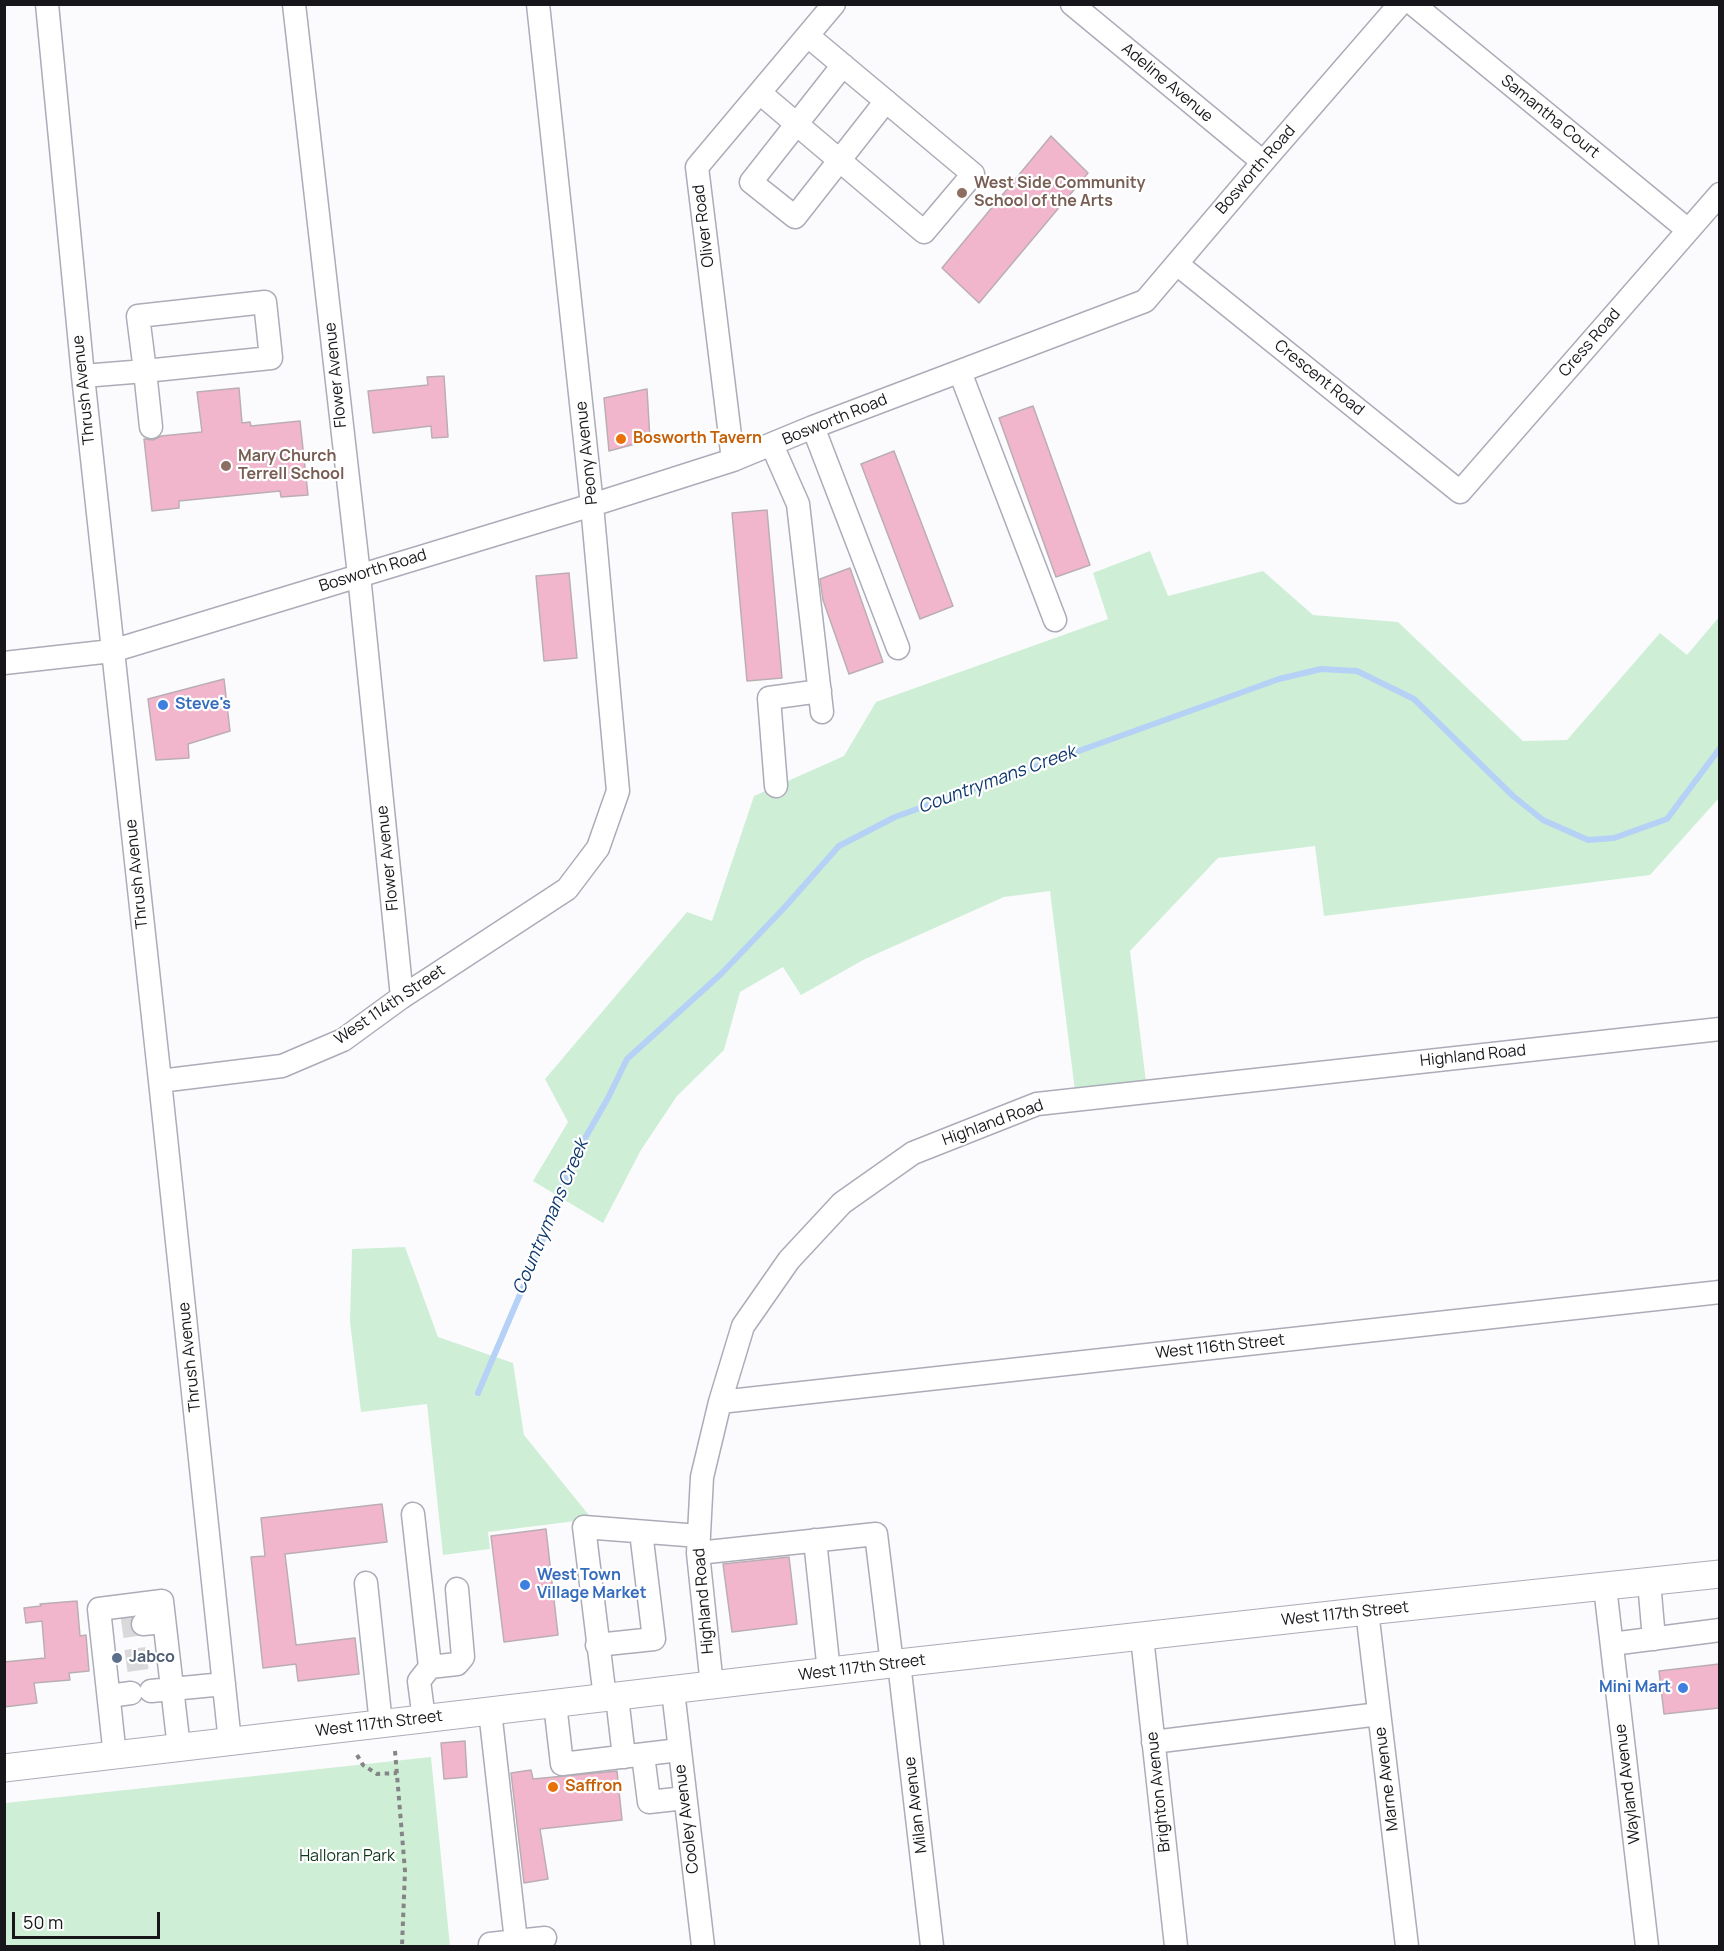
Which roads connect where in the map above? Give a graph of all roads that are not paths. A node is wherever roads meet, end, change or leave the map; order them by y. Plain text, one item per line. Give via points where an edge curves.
1 (46, 4) edge
2 (294, 4) edge
3 (538, 4) edge
4 (834, 4) edge
5 (1072, 4) edge
6 (1400, 4) edge
7 (1413, 4) edge
8 (808, 36) junction
9 (843, 65) junction
10 (760, 93) junction
11 (886, 101) junction
12 (796, 124) junction
13 (839, 160) junction
14 (1263, 162) junction
15 (1719, 194) edge
16 (1688, 230) junction
17 (1177, 264) junction
18 (145, 371) junction
19 (960, 372) junction
20 (82, 376) junction
21 (813, 427) junction
22 (151, 428) dead end
23 (772, 445) junction
24 (733, 460) junction
25 (1460, 492) joint
26 (592, 505) junction
27 (359, 575) junction
28 (1056, 620) dead end
29 (898, 648) dead end
30 (112, 651) junction
31 (4, 663) edge
32 (776, 786) dead end
33 (567, 889) joint
34 (402, 997) junction
35 (1719, 1029) edge
36 (160, 1081) junction
37 (1719, 1292) edge
38 (720, 1402) junction
39 (413, 1514) dead end
40 (641, 1532) junction
41 (815, 1540) junction
42 (698, 1545) junction
43 (1719, 1574) edge
44 (1649, 1582) junction
45 (366, 1583) dead end
46 (1605, 1587) junction
47 (457, 1589) dead end
48 (1367, 1611) junction
49 (1719, 1630) edge
50 (1142, 1637) junction
51 (1654, 1639) junction
52 (1612, 1644) junction
53 (597, 1645) junction
54 (137, 1660) junction
55 (896, 1664) junction
56 (430, 1667) junction
57 (829, 1672) junction
58 (224, 1683) junction
59 (712, 1686) junction
60 (673, 1691) junction
61 (141, 1692) junction
62 (611, 1698) junction
63 (555, 1704) junction
64 (489, 1711) junction
65 (1379, 1714) junction
66 (424, 1719) junction
67 (381, 1724) junction
68 (230, 1742) junction
69 (1153, 1742) junction
70 (179, 1748) junction
71 (679, 1750) junction
72 (115, 1756) junction
73 (634, 1756) junction
74 (4, 1768) edge
75 (685, 1798) junction
76 (545, 1938) dead end
77 (516, 1941) junction
78 (490, 1944) dead end
79 (703, 1947) edge
80 (932, 1947) edge
81 (1176, 1947) edge
82 (1407, 1947) edge
83 (1647, 1947) edge

1 - 20 street, Thrush Avenue
2 - 27 street, Flower Avenue
3 - 26 street, Peony Avenue
4 - 8 street, Oliver Road
5 - 14 street, Adeline Avenue
6 - 14 street, Bosworth Road
7 - 16 street, Samantha Court
8 - 9 street
8 - 10 street, Oliver Road
9 - 11 street
9 - 12 street
10 - 12 street
10 - 24 street, Oliver Road via 697,167
11 - 13 street
11 - 13 street via 973,174 924,232
12 - 13 street
12 - 13 street via 751,182 795,217
14 - 17 street, Bosworth Road
15 - 16 street, Cress Road
16 - 25 street, Cress Road
17 - 19 street, Bosworth Road via 1145,301
17 - 25 street, Crescent Road
18 - 18 street via 271,358 265,302 138,316
18 - 20 street
18 - 22 street
19 - 21 street, Bosworth Road
19 - 28 street
20 - 30 street, Thrush Avenue
21 - 23 street, Bosworth Road
21 - 29 street
23 - 24 street, Bosworth Road
23 - 32 street via 798,504 821,701 769,698
24 - 26 street, Bosworth Road
26 - 27 street, Bosworth Road
26 - 33 street, Peony Avenue via 618,791 598,848
27 - 30 street, Bosworth Road
27 - 34 street, Flower Avenue
30 - 31 street, Bosworth Road
30 - 36 street, Thrush Avenue
33 - 34 street, West 114th Street
34 - 36 street, West 114th Street via 343,1040 282,1066
35 - 38 street, Highland Road via 1037,1104 913,1153 842,1203 789,1260 743,1326
36 - 58 street, Thrush Avenue
37 - 38 street, West 116th Street
38 - 42 street, Highland Road via 702,1477
39 - 56 street
40 - 42 street
40 - 53 street via 654,1639
40 - 53 street via 584,1527
41 - 42 street
41 - 55 street, Milan Avenue via 876,1534
41 - 57 street
42 - 59 street, Highland Road
43 - 44 main road, West 117th Street
44 - 46 main road, West 117th Street
44 - 51 street
45 - 67 street
46 - 48 main road, West 117th Street
46 - 52 street, Wayland Avenue
47 - 56 street via 463,1657 457,1664
48 - 50 main road, West 117th Street
48 - 65 street, Marne Avenue
49 - 51 street
50 - 55 main road, West 117th Street
50 - 69 street, Brighton Avenue
51 - 52 street
52 - 83 street, Wayland Avenue
53 - 62 street
54 - 54 street via 132,1626
54 - 61 street
54 - 61 street
55 - 57 main road, West 117th Street
55 - 80 street, Milan Avenue
56 - 66 street via 419,1681
57 - 59 main road, West 117th Street
58 - 61 street
58 - 68 street, Thrush Avenue
59 - 60 main road, West 117th Street
60 - 62 main road, West 117th Street
60 - 71 street, Cooley Avenue
61 - 70 street
61 - 72 street
62 - 63 main road, West 117th Street
62 - 73 street
63 - 64 main road, West 117th Street
63 - 73 street via 562,1764
64 - 66 main road, West 117th Street
64 - 77 street
65 - 69 street
65 - 82 street, Marne Avenue
66 - 67 main road, West 117th Street
67 - 68 main road, West 117th Street
68 - 70 main road, West 117th Street
69 - 81 street, Brighton Avenue
70 - 72 main road, West 117th Street
71 - 73 street
71 - 75 street, Cooley Avenue
72 - 74 main road, West 117th Street
73 - 75 street via 649,1802
75 - 79 street, Cooley Avenue
76 - 77 street
77 - 78 street

